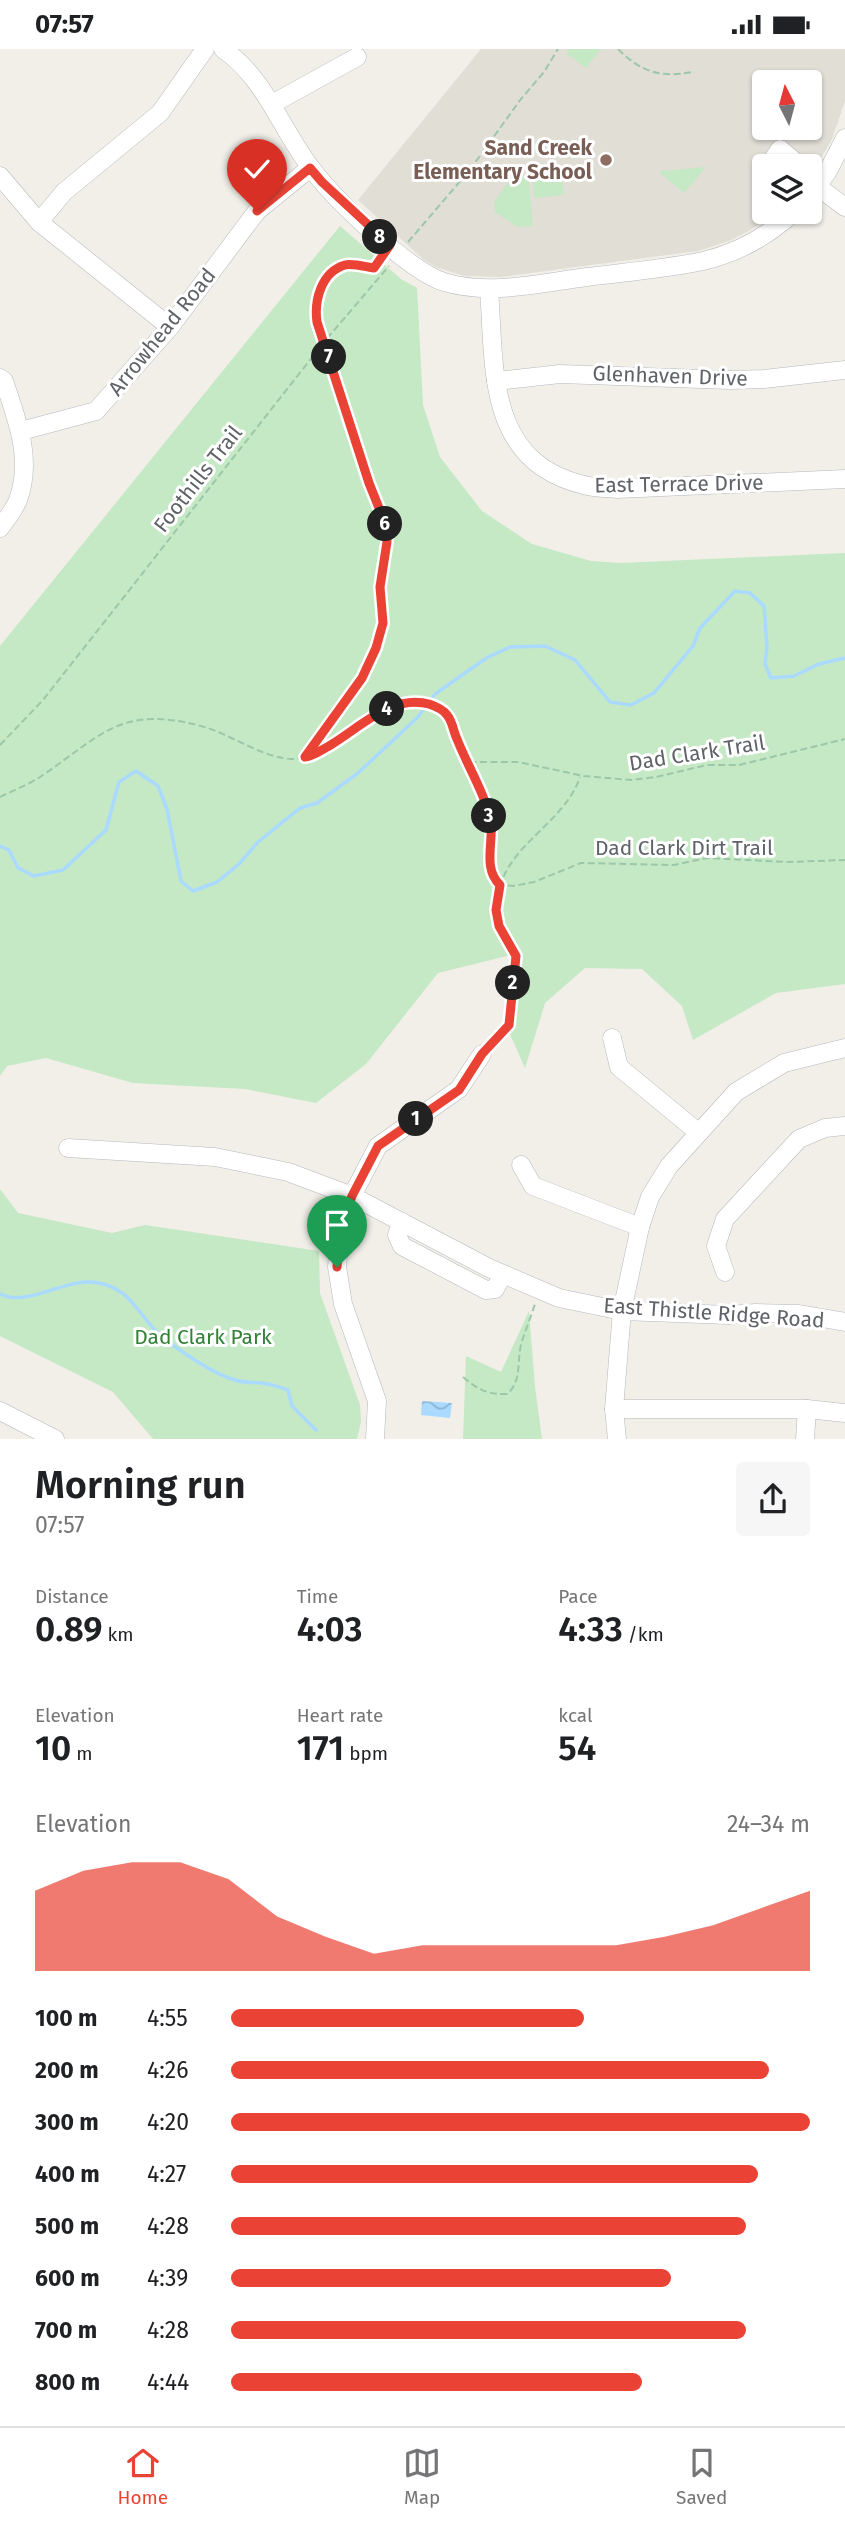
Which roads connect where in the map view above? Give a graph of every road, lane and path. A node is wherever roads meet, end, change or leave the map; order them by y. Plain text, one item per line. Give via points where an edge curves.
1 (205, 49) edge
2 (223, 49) edge
3 (558, 49) edge
4 (618, 49) edge
5 (357, 57) dead end
6 (692, 72) dead end
7 (272, 104) junction
8 (845, 138) edge
9 (310, 168) junction
10 (822, 171) edge
11 (0, 176) edge
12 (822, 192) edge
13 (845, 207) edge
14 (39, 222) junction
15 (777, 224) edge
16 (393, 254) junction
17 (489, 289) junction
18 (170, 327) junction
19 (324, 342) junction
20 (845, 370) edge
21 (0, 378) edge
22 (496, 381) junction
23 (21, 431) junction
24 (845, 479) edge
25 (0, 528) edge
26 (845, 739) edge
27 (0, 745) edge
28 (463, 752) junction
29 (305, 757) junction
30 (581, 775) junction
31 (0, 797) edge
32 (845, 860) edge
33 (500, 885) junction
34 (612, 1038) dead end
35 (845, 1048) edge
36 (482, 1054) joint
37 (845, 1126) edge
38 (699, 1133) junction
39 (68, 1148) dead end
40 (521, 1165) dead end
41 (352, 1196) junction
42 (640, 1227) junction
43 (725, 1272) dead end
44 (539, 1289) junction
45 (622, 1311) junction
46 (845, 1322) edge
47 (463, 1377) dead end
48 (614, 1409) junction
49 (807, 1409) junction
50 (0, 1411) edge
51 (845, 1413) edge
52 (55, 1439) edge
53 (375, 1439) edge
54 (617, 1439) edge
55 (805, 1439) edge

1 - 14 street via 160,113 64,192
2 - 7 street via 248,70
3 - 16 path via 469,171 413,238
4 - 6 path via 653,74
5 - 7 street
7 - 9 street
8 - 10 street
9 - 16 street
9 - 18 street, Arrowhead Road via 257,211
11 - 14 street
12 - 13 street
14 - 18 street
15 - 17 street via 752,242 710,260
16 - 17 street via 436,279
16 - 19 path, Foothills Trail
16 - 19 path via 374,268 347,265 326,279 315,307
17 - 22 street, East Terrace Drive
18 - 23 street, Arrowhead Road via 96,411
19 - 27 path, Foothills Trail via 43,700
19 - 29 path via 385,523 387,542 380,587 383,623 376,648 362,678
20 - 22 street, Glenhaven Drive via 764,379 560,374
21 - 23 street
22 - 24 street, East Terrace Drive via 505,423 518,443 556,476 585,486 617,489
23 - 25 street via 24,472 18,502
26 - 30 path, Dad Clark Trail via 739,765 707,765 656,777 631,780
28 - 29 path via 446,712 420,702 395,705
28 - 30 path, Dad Clark Trail via 471,762 519,762
28 - 33 path via 491,823 491,866
29 - 31 path via 271,754 203,726 174,720 124,722 40,777
30 - 33 path via 565,803 507,867
32 - 33 path, Dad Clark Dirt Trail via 707,858 674,865 581,863 534,882
33 - 36 path via 499,926 516,956 509,1025
34 - 38 street via 619,1067
35 - 38 street via 784,1063 736,1092
36 - 41 street via 459,1090 378,1146
37 - 43 street via 825,1128 799,1139 725,1219 716,1246
38 - 42 street via 669,1165 650,1197
39 - 41 street, East Thistle Ridge Road via 215,1157 288,1172
40 - 42 street via 533,1185
41 - 44 street, East Thistle Ridge Road
41 - 53 street via 340,1230 337,1267 344,1304 377,1401
42 - 45 street
44 - 45 street, East Thistle Ridge Road via 559,1298
44 - 47 path via 520,1344 513,1389 493,1395
45 - 46 street, East Thistle Ridge Road via 799,1314
45 - 48 street
48 - 49 street
48 - 54 street
49 - 51 street
49 - 55 street
50 - 52 street

